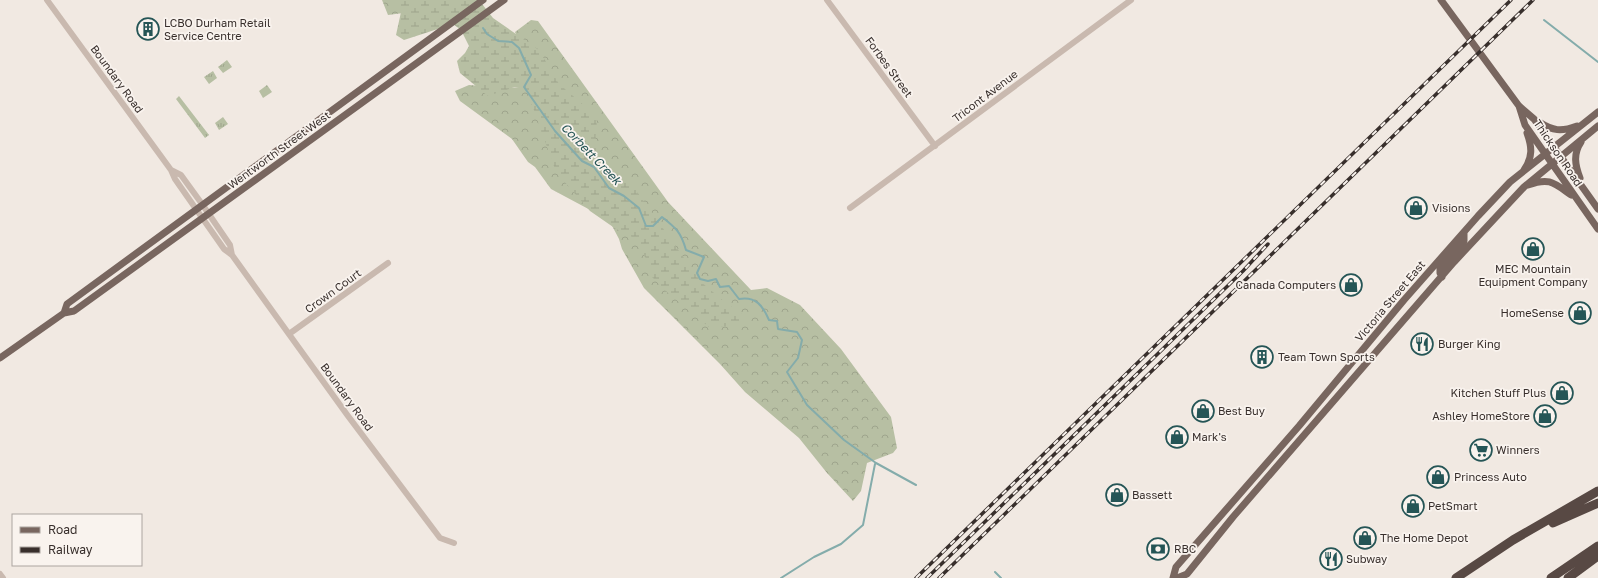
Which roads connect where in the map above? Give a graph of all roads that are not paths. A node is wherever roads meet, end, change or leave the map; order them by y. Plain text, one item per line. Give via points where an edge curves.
1 (47, 0) edge
2 (483, 0) edge
3 (504, 0) edge
4 (827, 0) edge
5 (1131, 0) edge
6 (1441, 0) edge
7 (1519, 106) junction
8 (1598, 112) edge
9 (1534, 118) junction
10 (1583, 124) junction
11 (1525, 125) junction
12 (1598, 126) edge
13 (1585, 136) junction
14 (935, 146) junction
15 (1555, 147) junction
16 (1545, 155) junction
17 (1562, 156) junction
18 (1552, 164) junction
19 (171, 170) junction
20 (1522, 173) junction
21 (1524, 187) junction
22 (1583, 187) junction
23 (1575, 197) junction
24 (202, 204) junction
25 (850, 208) dead end
26 (196, 209) junction
27 (1598, 210) edge
28 (205, 215) junction
29 (1598, 229) edge
30 (1464, 232) junction
31 (388, 263) dead end
32 (1442, 277) junction
33 (64, 313) junction
34 (289, 334) junction
35 (0, 358) edge
36 (1598, 491) edge
37 (1598, 504) edge
38 (1513, 540) junction
39 (454, 543) dead end
40 (1598, 546) edge
41 (1598, 556) edge
42 (0, 574) edge
43 (3, 578) edge
44 (1173, 578) edge
45 (1177, 578) edge
46 (1456, 578) edge
47 (1551, 578) edge
48 (1568, 578) edge

1 - 19 street, Boundary Road
2 - 24 main road, Wentworth Street West
3 - 28 main road, Wentworth Street West
4 - 14 street, Forbes Street
5 - 14 street, Tricont Avenue
6 - 7 main road, Thickson Road
7 - 9 main road, Thickson Road
7 - 11 main road, Thickson Road
8 - 10 main road, Victoria Street East
9 - 10 main road via 1556,130 1566,130
9 - 15 main road, Thickson Road
10 - 15 main road, Victoria Street East
11 - 16 main road, Thickson Road
11 - 20 main road via 1531,144 1531,154
12 - 13 main road, Victoria Street East
13 - 17 main road, Victoria Street East
13 - 22 main road via 1577,148 1575,157
14 - 25 street, Tricont Avenue
15 - 16 main road, Victoria Street East
15 - 17 main road, Thickson Road
16 - 18 main road, Thickson Road
16 - 20 main road, Victoria Street East
17 - 18 main road, Victoria Street East
17 - 22 main road, Thickson Road
18 - 21 main road, Victoria Street East
18 - 23 main road, Thickson Road
19 - 24 street, Boundary Road via 180,175
19 - 26 street, Boundary Road via 174,179
20 - 30 main road, Victoria Street East via 1510,182
21 - 23 main road via 1548,181
21 - 32 main road, Victoria Street East
22 - 27 main road, Thickson Road
23 - 29 main road, Thickson Road
24 - 26 main road, Wentworth Street West
24 - 28 street, Boundary Road
26 - 28 street, Boundary Road
26 - 33 main road, Wentworth Street West via 67,304
28 - 33 main road, Wentworth Street West via 74,311
28 - 34 street, Boundary Road via 224,249 232,255
30 - 32 main road via 1464,241 1440,269
30 - 44 main road, Victoria Street East via 1176,567
31 - 34 street, Crown Court
32 - 45 main road, Victoria Street East via 1186,574
33 - 35 main road, Wentworth Street West
34 - 39 street, Boundary Road via 440,538
36 - 38 highway
37 - 38 highway
38 - 46 highway
40 - 47 highway
41 - 48 highway
42 - 43 street

